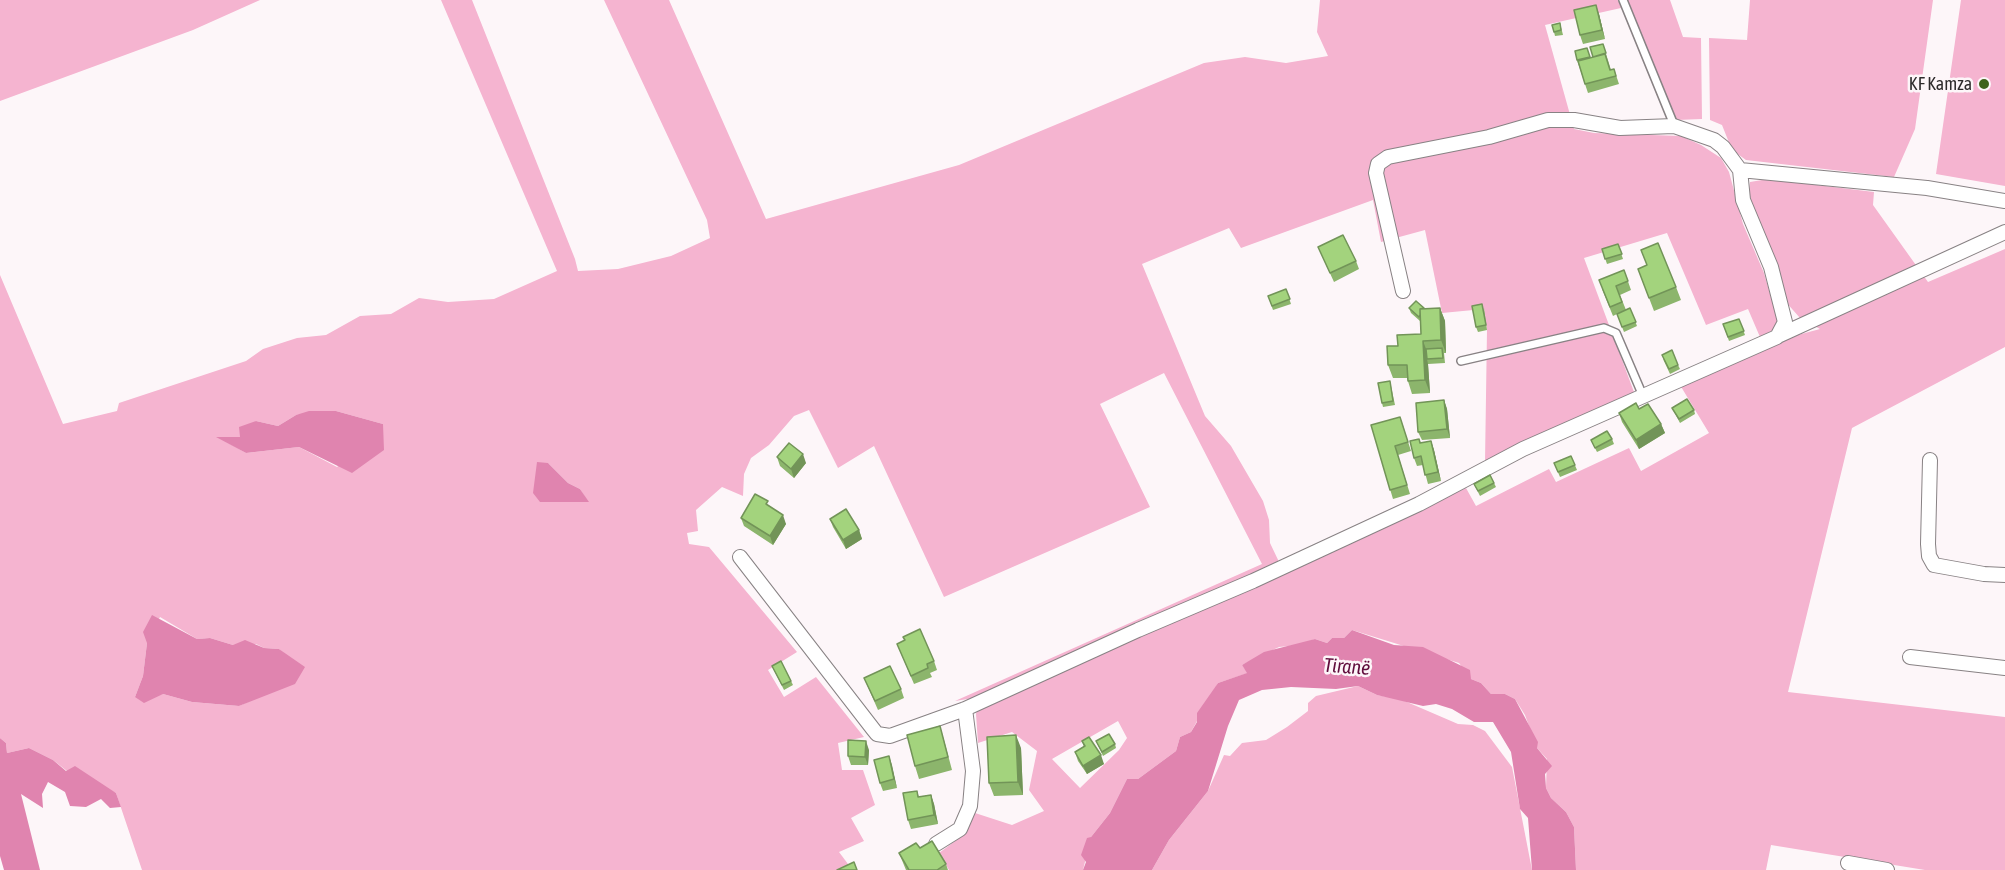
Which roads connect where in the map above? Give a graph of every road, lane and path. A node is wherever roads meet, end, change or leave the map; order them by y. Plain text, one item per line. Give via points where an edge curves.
1 (1623, 0) edge
2 (1674, 126) junction
3 (1740, 170) junction
4 (1990, 198) junction
5 (2005, 201) edge
6 (2005, 212) edge
7 (2005, 225) edge
8 (2005, 232) edge
9 (1991, 239) junction
10 (1403, 291) dead end
11 (1777, 337) junction
12 (1461, 361) dead end
13 (1643, 396) junction
14 (1930, 460) dead end
15 (740, 557) dead end
16 (2005, 575) edge
17 (1910, 657) dead end
18 (2005, 668) edge
19 (965, 709) junction
20 (936, 844) edge
21 (1848, 863) dead end
22 (1887, 870) edge

1 - 2 lane
2 - 3 street via 1714,140
2 - 10 street via 1620,128 1548,120 1489,138 1388,157 1378,164 1376,173
3 - 4 street
3 - 11 street via 1743,200 1771,267 1785,314 1784,329
4 - 5 street
4 - 6 street
7 - 9 street
8 - 9 street
9 - 11 street
11 - 13 street
12 - 13 lane via 1604,328 1616,333
13 - 19 street via 1523,449 1419,504 1253,581
14 - 16 street via 1928,544 1934,565
15 - 19 street via 878,734 890,735
17 - 18 street
19 - 20 street via 973,771 970,806 960,829
21 - 22 street

